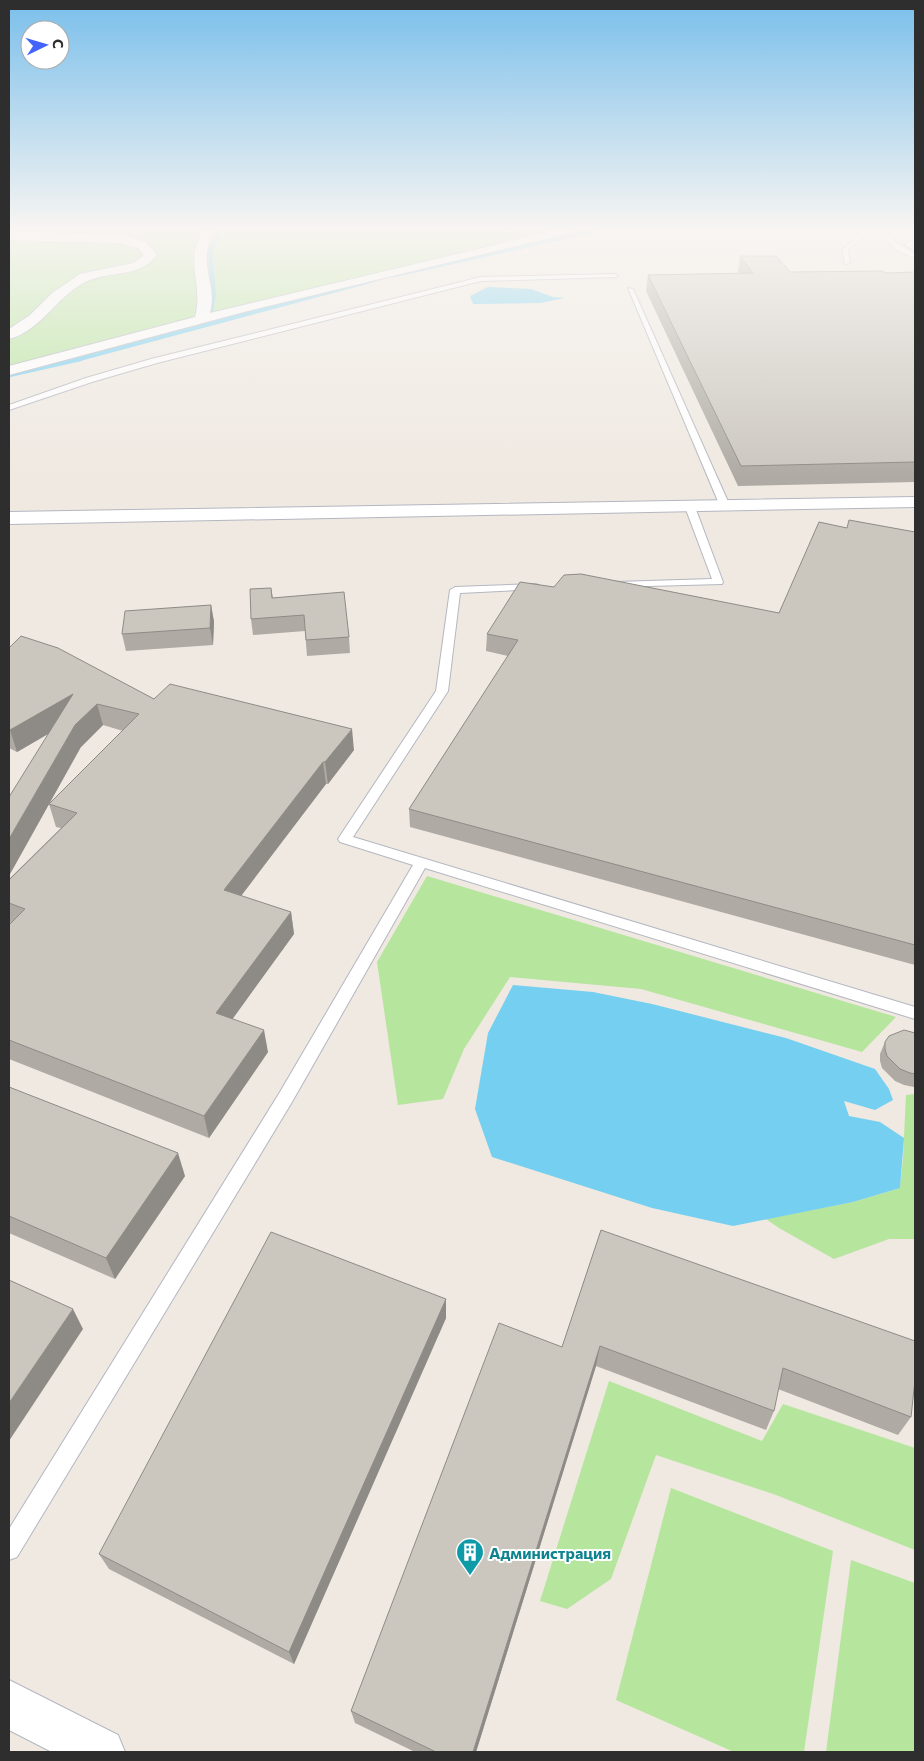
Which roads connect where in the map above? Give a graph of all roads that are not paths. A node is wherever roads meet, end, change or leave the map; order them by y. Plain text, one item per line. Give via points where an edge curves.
1 (41, 313) edge
2 (203, 313) edge
3 (227, 313) edge
4 (345, 313) edge
5 (641, 313) edge
6 (201, 320) junction
7 (9, 335) edge
8 (9, 371) edge
9 (9, 408) edge
10 (915, 502) edge
11 (725, 506) junction
12 (690, 507) junction
13 (9, 518) edge
14 (601, 586) edge
15 (552, 587) edge
16 (421, 863) junction
17 (915, 1013) edge
18 (9, 1549) edge
19 (9, 1704) edge
20 (102, 1752) edge

1 - 7 street
2 - 6 street
3 - 6 street
4 - 9 lane via 154,361
5 - 11 lane
6 - 8 street
10 - 11 street
11 - 12 street
12 - 13 street
12 - 14 lane via 718,582
15 - 16 lane via 455,590 442,691 345,839
16 - 17 lane
16 - 18 lane via 286,1097
19 - 20 street

